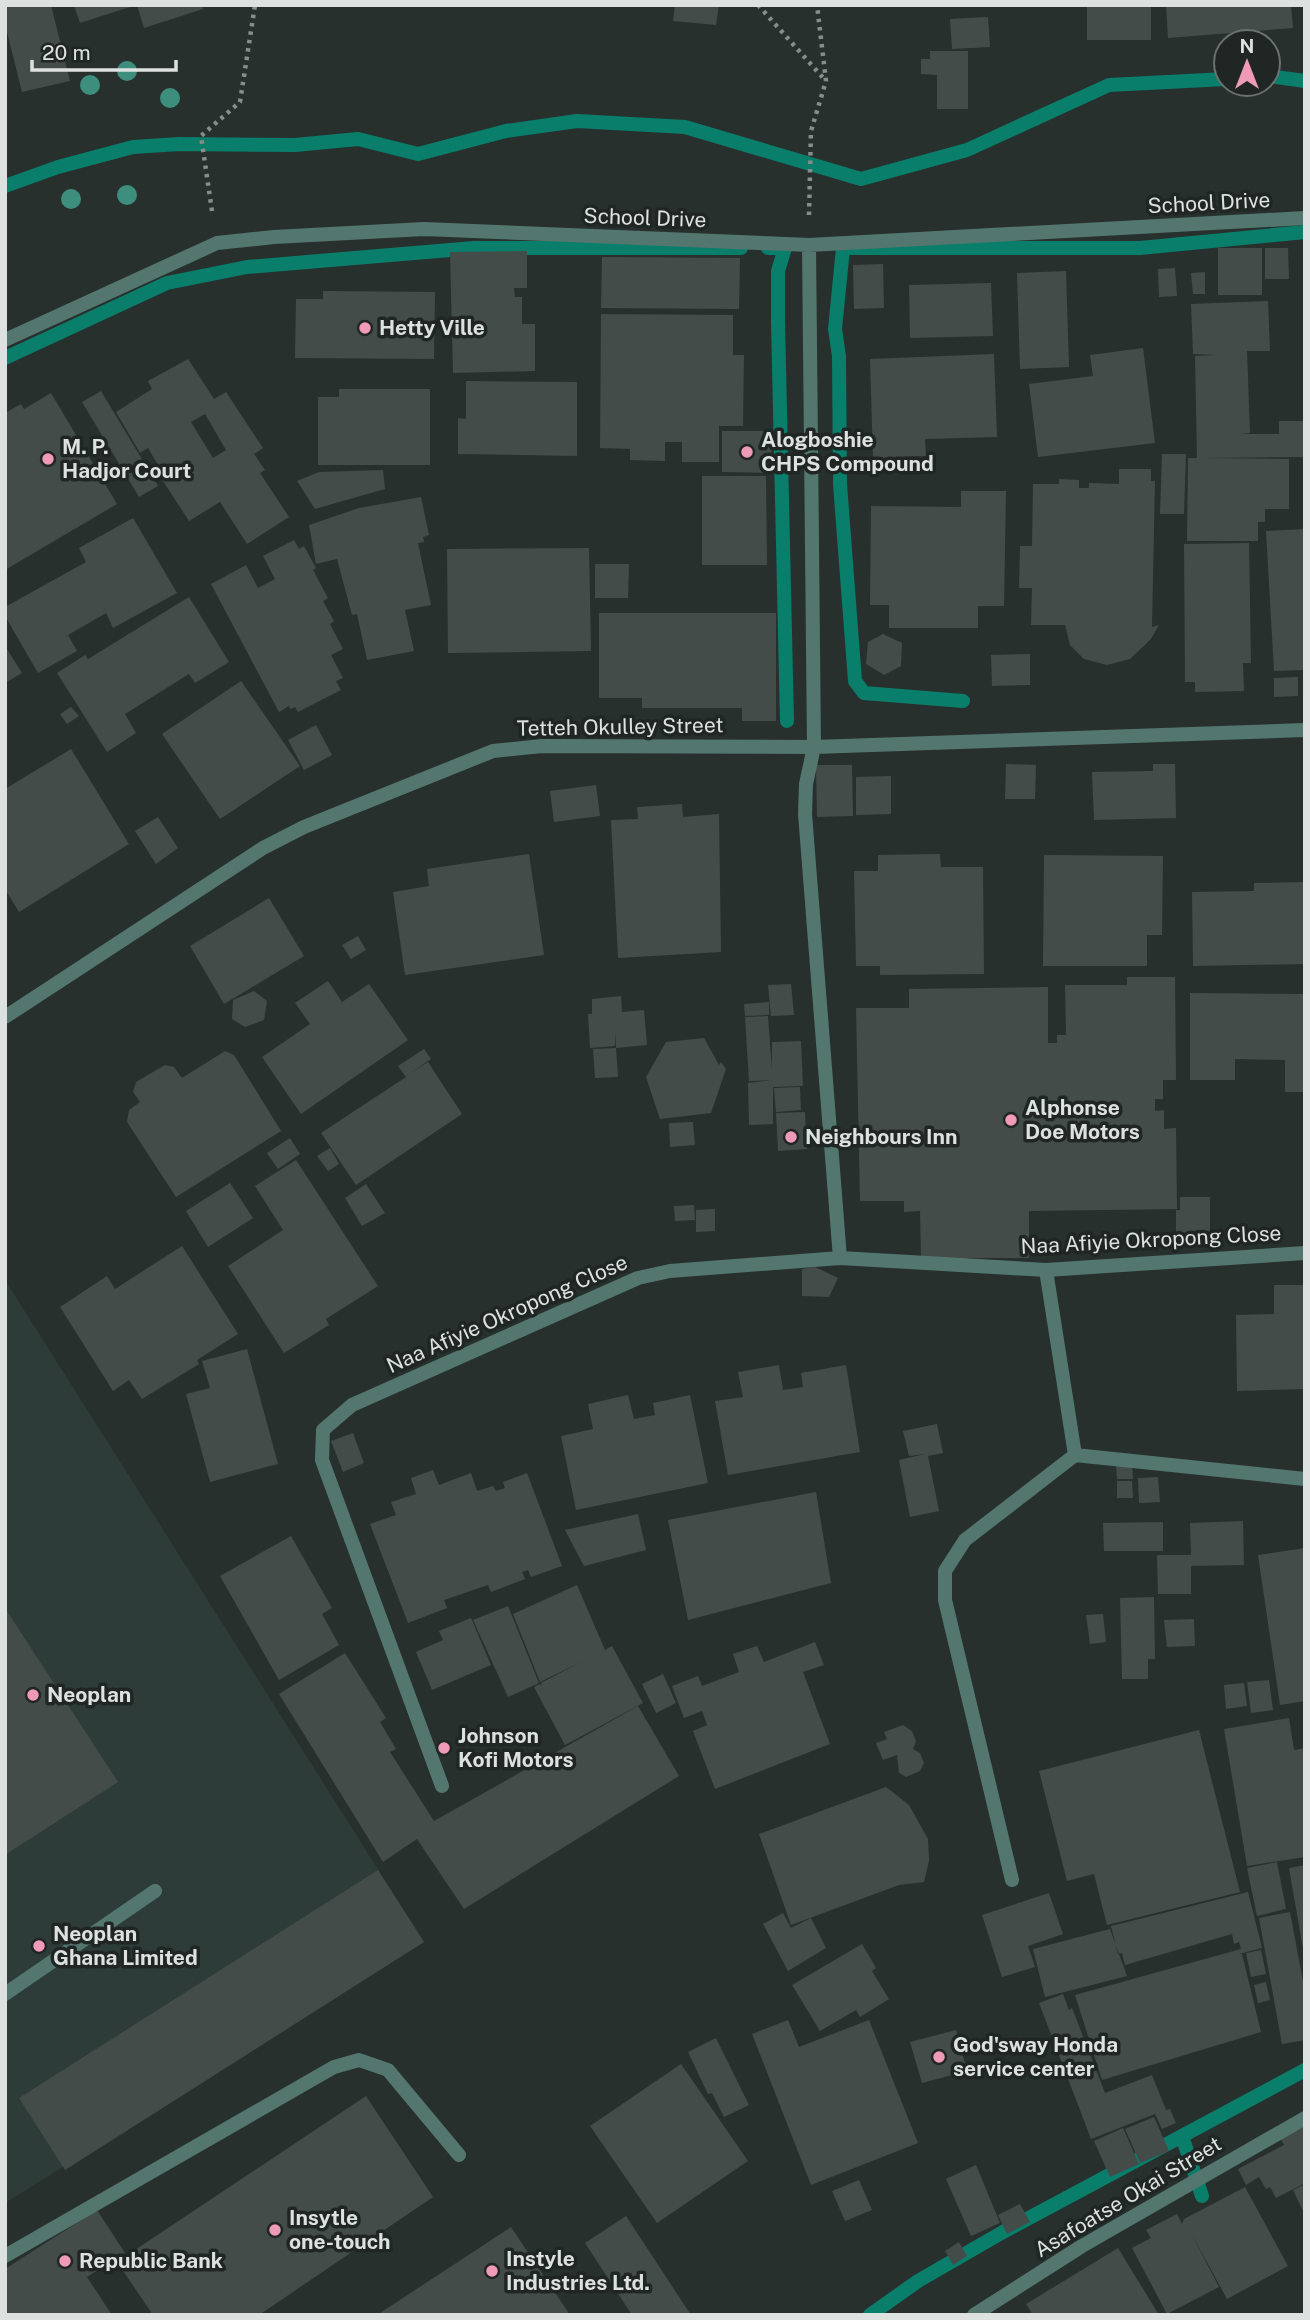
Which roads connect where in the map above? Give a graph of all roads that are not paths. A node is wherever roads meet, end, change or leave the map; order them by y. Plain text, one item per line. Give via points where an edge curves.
1 (1305, 218) edge
2 (809, 245) junction
3 (5, 340) edge
4 (1305, 730) edge
5 (814, 747) junction
6 (5, 1017) edge
7 (1305, 1253) edge
8 (840, 1258) junction
9 (1046, 1270) junction
10 (1075, 1455) junction
11 (1305, 1479) edge
12 (442, 1786) dead end
13 (1012, 1880) dead end
14 (155, 1891) dead end
15 (5, 1994) edge
16 (1305, 2118) edge
17 (459, 2155) dead end
18 (5, 2256) edge
19 (974, 2315) edge

1 - 2 street, School Drive
2 - 3 street, School Drive via 424,229 217,243
2 - 5 street
4 - 5 street, Tetteh Okulley Street
5 - 6 street, Tetteh Okulley Street via 542,746 493,751 263,848
5 - 8 street via 805,814
7 - 9 street, Naa Afiyie Okropong Close
8 - 9 street, Naa Afiyie Okropong Close
8 - 12 street, Naa Afiyie Okropong Close via 670,1271 638,1278 352,1405 323,1430 322,1460 335,1501
9 - 10 street
10 - 11 street
10 - 13 street via 965,1540 944,1571 945,1600
14 - 15 street
16 - 19 street, Asafoatse Okai Street via 1083,2246
17 - 18 street via 388,2070 359,2060 334,2067

